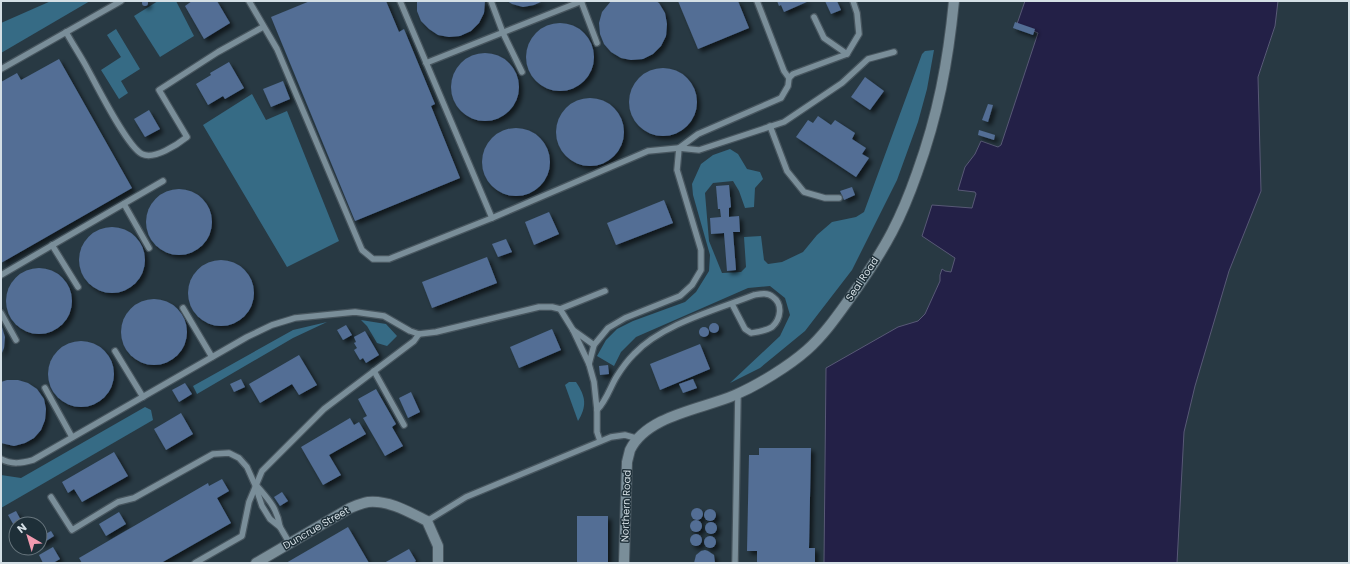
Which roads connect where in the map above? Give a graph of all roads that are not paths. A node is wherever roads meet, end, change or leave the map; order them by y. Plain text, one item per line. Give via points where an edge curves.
1 (121, 1) edge
2 (249, 1) edge
3 (400, 1) edge
4 (491, 1) edge
5 (581, 1) edge
6 (757, 1) edge
7 (853, 1) edge
8 (954, 1) edge
9 (814, 17) dead end
10 (263, 27) junction
11 (66, 32) junction
12 (503, 33) junction
13 (597, 43) dead end
14 (894, 52) dead end
15 (847, 54) junction
16 (426, 63) junction
17 (1, 69) edge
18 (522, 72) dead end
19 (789, 78) junction
20 (770, 126) junction
21 (679, 148) junction
22 (163, 181) dead end
23 (839, 198) dead end
24 (124, 204) junction
25 (492, 218) junction
26 (52, 245) junction
27 (149, 248) dead end
28 (1, 275) edge
29 (78, 287) dead end
30 (605, 291) dead end
31 (732, 304) junction
32 (183, 308) dead end
33 (560, 309) junction
34 (1, 313) edge
35 (573, 330) junction
36 (419, 334) junction
37 (16, 340) dead end
38 (594, 345) junction
39 (115, 351) dead end
40 (212, 357) junction
41 (589, 364) junction
42 (374, 371) junction
43 (45, 388) dead end
44 (738, 393) junction
45 (144, 397) junction
46 (597, 410) junction
47 (404, 425) dead end
48 (72, 437) junction
49 (639, 439) junction
50 (600, 441) junction
51 (630, 450) joint
52 (1, 460) edge
53 (255, 485) junction
54 (51, 498) dead end
55 (427, 521) junction
56 (280, 527) junction
57 (290, 544) junction
58 (195, 563) edge
59 (256, 563) edge
60 (438, 563) edge
61 (624, 563) edge
62 (735, 563) edge

1 - 11 lane
2 - 10 lane
3 - 16 lane
4 - 12 lane
5 - 12 lane
5 - 13 lane
6 - 19 lane
7 - 15 lane via 859,34
8 - 44 street, Seal Road via 940,97 927,145 893,232 825,333 790,363
9 - 15 lane via 824,38
10 - 11 lane via 159,90 187,137 153,155 143,155 120,127
10 - 25 lane via 277,49 362,250 373,259 389,259
11 - 17 lane
12 - 16 lane
12 - 18 lane
14 - 20 lane via 868,59 842,84 784,122
15 - 19 lane via 793,74
16 - 25 lane
19 - 21 lane via 788,86 781,98 698,134
20 - 21 lane via 699,150
20 - 23 lane via 787,171 804,192 825,198
21 - 25 lane via 648,151
21 - 38 lane via 677,170 701,250 701,270 692,285 680,296 608,328
22 - 24 lane
24 - 26 lane
24 - 27 lane
26 - 28 lane
26 - 29 lane
30 - 33 lane
31 - 31 lane via 754,295 772,296 778,304 778,320 772,327 751,333 745,329
31 - 46 lane via 673,327 653,338 635,354 618,375
32 - 40 lane
33 - 35 lane
33 - 36 lane via 538,307
34 - 37 lane
35 - 38 lane
35 - 41 lane
36 - 40 lane via 384,316 355,312 321,314 272,325
36 - 42 lane via 414,342
38 - 41 lane
39 - 45 lane
40 - 45 lane
41 - 46 lane
42 - 47 lane
42 - 53 lane via 324,409 262,471
43 - 48 lane
44 - 49 street, Seal Road via 670,417 653,425
44 - 62 lane
45 - 48 lane
46 - 50 lane
48 - 52 lane via 33,460 20,463
49 - 50 lane via 625,435
49 - 51 street, Seal Road
50 - 55 lane via 466,497
51 - 61 street, Northern Road via 626,478
53 - 54 lane via 247,467 239,458 229,453 213,454 134,498 118,502 72,530
53 - 56 lane via 262,506 270,519
53 - 56 lane via 278,514
53 - 58 lane via 242,536
55 - 57 street, Duncrue Street via 395,506 367,502 350,508
55 - 60 street via 438,546
56 - 57 lane
57 - 59 street, Duncrue Street

